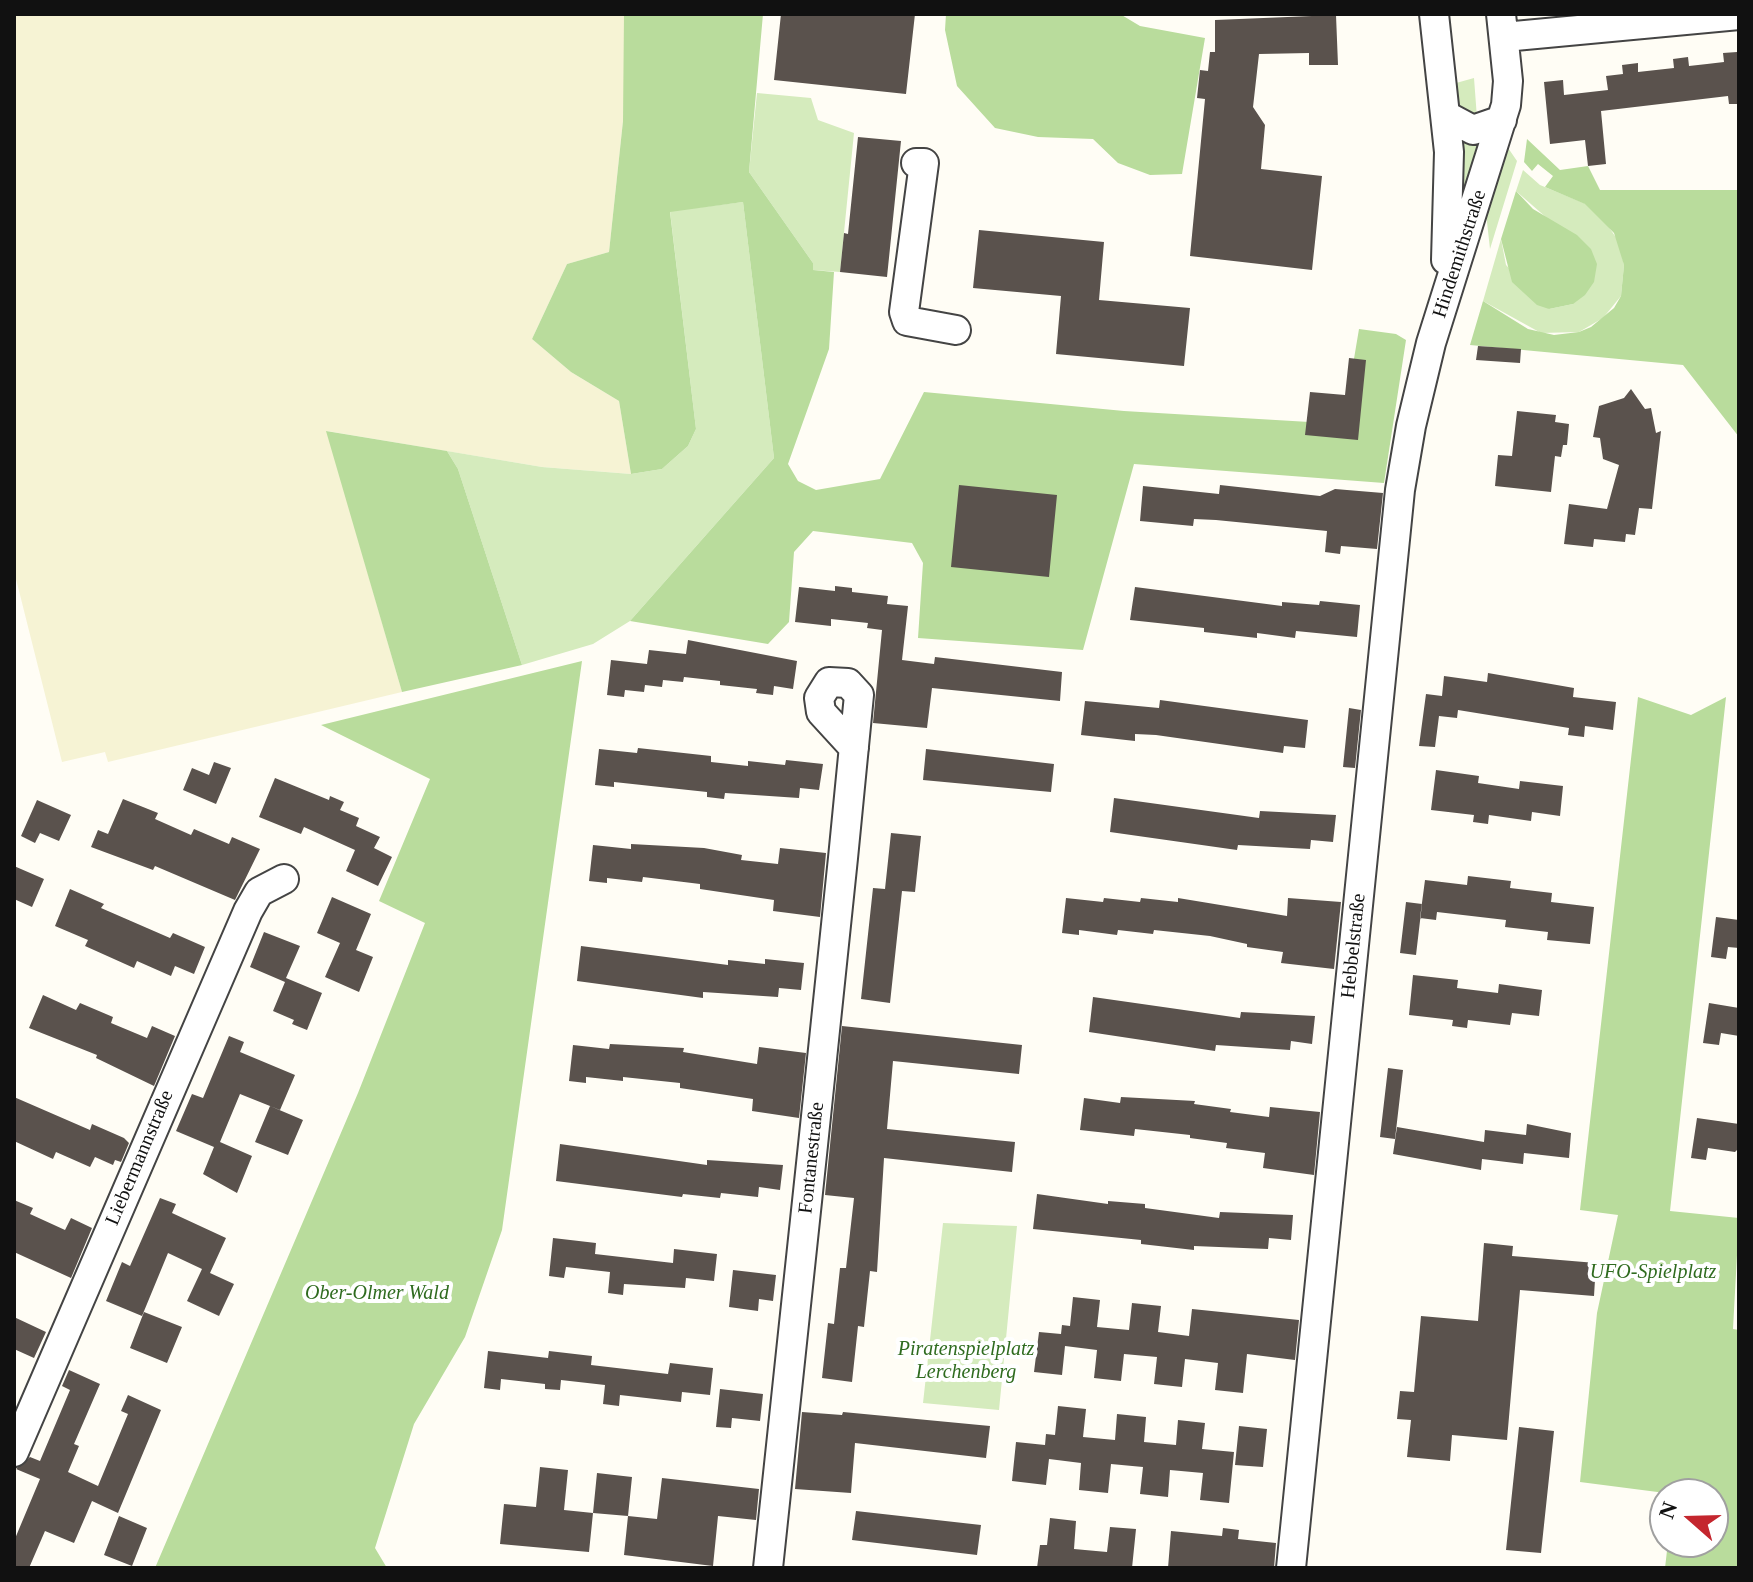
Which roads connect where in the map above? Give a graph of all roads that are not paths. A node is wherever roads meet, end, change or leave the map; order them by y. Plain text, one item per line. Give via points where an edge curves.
1 (1434, 14) edge
2 (1739, 15) edge
3 (1502, 26) edge
4 (1445, 115) junction
5 (1502, 120) junction
6 (916, 163) dead end
7 (1436, 328) junction
8 (956, 330) dead end
9 (854, 748) dead end
10 (284, 879) dead end
11 (14, 1452) edge
12 (768, 1568) edge
13 (1291, 1568) edge

1 - 4 street, Hindemithstraße
2 - 3 street
3 - 5 street, Hindemithstraße via 1509,92
4 - 5 street via 1473,130
4 - 7 street, Hindemithstraße via 1450,213
5 - 7 street, Hindemithstraße
6 - 8 street via 924,163 904,312 907,321
7 - 13 street, Hebbelstraße via 1400,490
9 - 12 street, Fontanestraße
10 - 11 street, Liebermannstraße via 259,892 248,911

